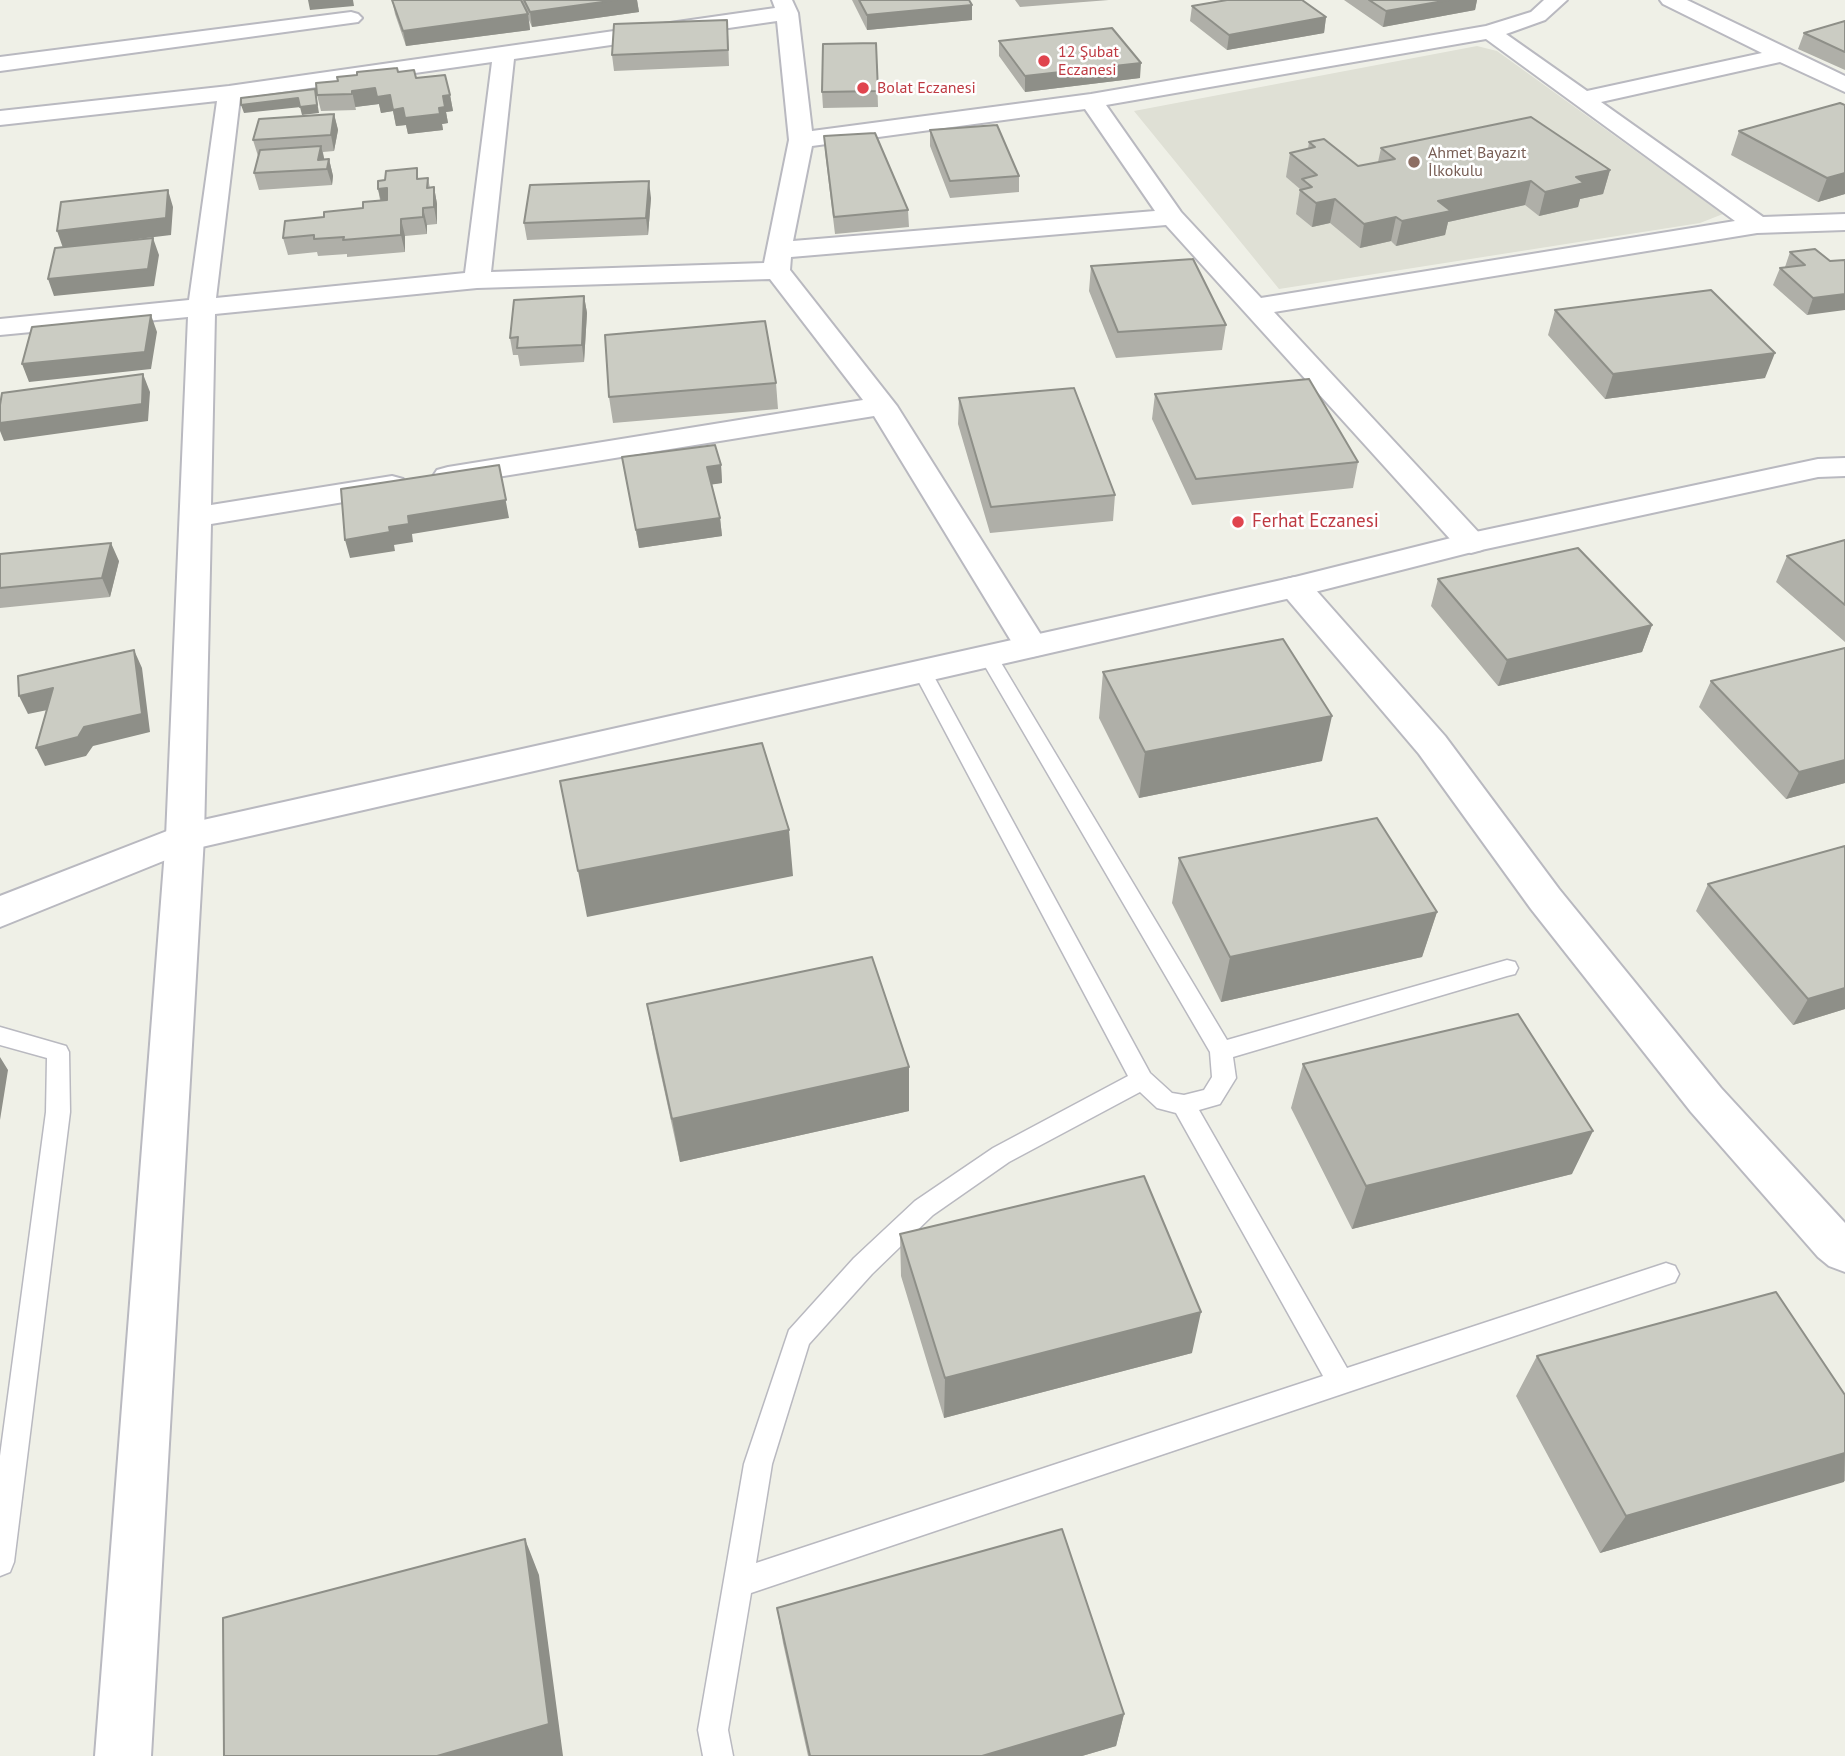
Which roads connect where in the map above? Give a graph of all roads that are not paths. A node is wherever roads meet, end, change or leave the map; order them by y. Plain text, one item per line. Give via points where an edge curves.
1 (1514, 0) edge
2 (1558, 0) edge
3 (1670, 0) edge
4 (785, 6) edge
5 (1538, 16) junction
6 (351, 18) dead end
7 (1490, 32) junction
8 (504, 54) junction
9 (1783, 55) junction
10 (0, 64) edge
11 (1845, 85) edge
12 (229, 93) junction
13 (1582, 99) junction
14 (1091, 101) junction
15 (0, 118) edge
16 (800, 140) junction
17 (1172, 217) junction
18 (1845, 222) edge
19 (1757, 225) junction
20 (778, 260) junction
21 (477, 280) junction
22 (202, 305) junction
23 (1257, 307) junction
24 (0, 327) edge
25 (881, 406) junction
26 (1845, 467) edge
27 (196, 517) junction
28 (1471, 543) junction
29 (1295, 587) junction
30 (1031, 646) junction
31 (988, 656) junction
32 (922, 671) junction
33 (185, 837) junction
34 (0, 912) edge
35 (1507, 968) dead end
36 (0, 1036) edge
37 (1221, 1051) junction
38 (1142, 1080) junction
39 (1184, 1105) junction
40 (1845, 1252) edge
41 (1665, 1273) dead end
42 (1340, 1382) junction
43 (0, 1562) edge
44 (737, 1583) junction
45 (123, 1756) edge
46 (718, 1756) edge

1 - 5 street
2 - 5 street
3 - 9 street
4 - 8 street
4 - 16 street
5 - 7 street
6 - 10 street
7 - 13 street
7 - 14 street
8 - 12 street
8 - 21 street
9 - 11 street
9 - 13 street
12 - 15 street
12 - 22 street
13 - 19 street
14 - 16 street
14 - 17 street
16 - 20 street
17 - 20 street
17 - 23 street
18 - 19 street
19 - 23 street
20 - 21 street
20 - 25 street
21 - 22 street
22 - 24 street
22 - 27 street
23 - 28 street
25 - 27 street
25 - 30 street
26 - 28 street via 1818,468
27 - 33 street
28 - 29 street
29 - 30 street
29 - 40 street via 1432,745 1545,899 1706,1100
30 - 31 street
31 - 32 street
31 - 37 lane
32 - 33 street
32 - 38 lane
33 - 34 street
33 - 45 street
35 - 37 lane
36 - 43 lane via 58,1052 58,1112
37 - 39 lane via 1224,1078 1212,1097
38 - 39 lane via 1165,1101
38 - 44 lane via 1001,1155 924,1208 798,1338 758,1464
39 - 42 lane
41 - 42 lane
42 - 44 lane
44 - 46 lane via 713,1730

